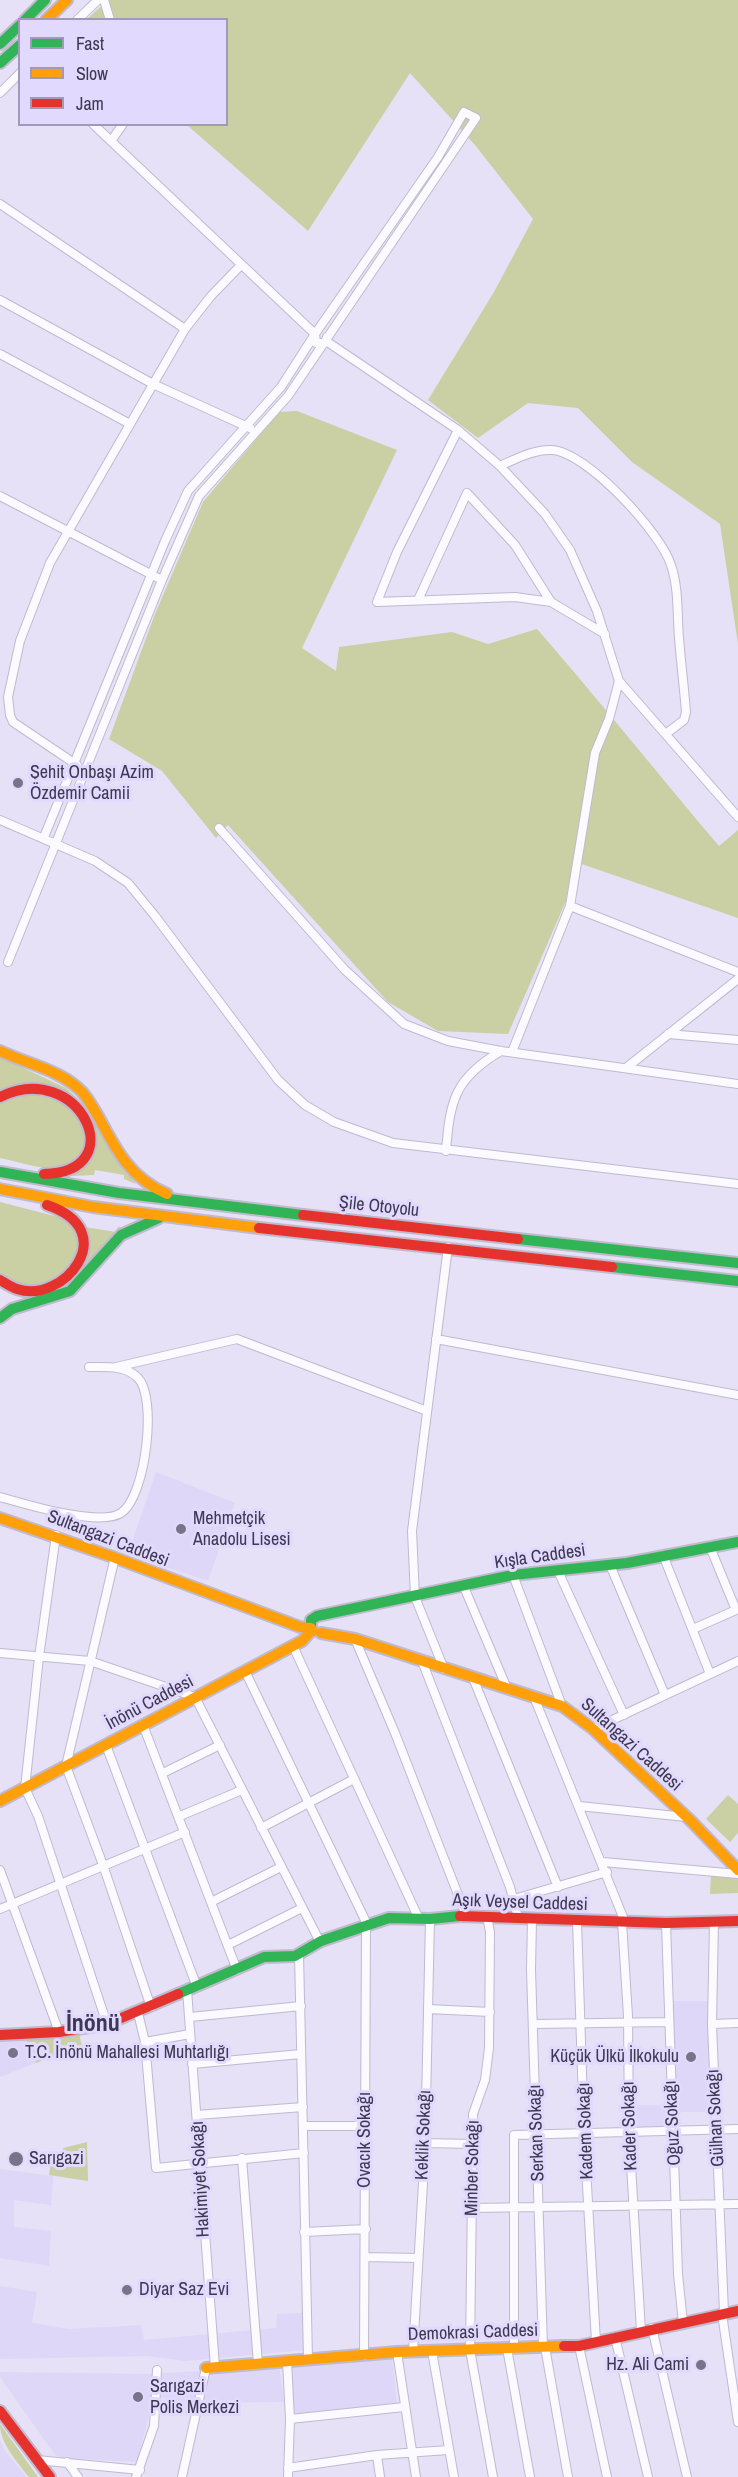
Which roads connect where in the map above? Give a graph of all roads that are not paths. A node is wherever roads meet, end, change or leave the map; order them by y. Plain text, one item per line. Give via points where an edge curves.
1 (45, 0) edge
2 (67, 0) edge
3 (98, 0) edge
4 (104, 0) edge
5 (27, 18) edge
6 (48, 18) edge
7 (79, 18) edge
8 (109, 18) edge
9 (18, 27) edge
10 (0, 44) edge
11 (18, 47) edge
12 (0, 63) edge
13 (18, 75) edge
14 (0, 93) edge
15 (95, 126) edge
16 (122, 126) edge
17 (111, 141) junction
18 (0, 204) edge
19 (241, 265) junction
20 (0, 300) edge
21 (185, 329) junction
22 (315, 334) junction
23 (326, 342) junction
24 (0, 354) edge
25 (153, 384) junction
26 (130, 424) junction
27 (248, 427) junction
28 (458, 430) junction
29 (256, 432) junction
30 (500, 466) junction
31 (0, 496) edge
32 (68, 532) junction
33 (151, 575) junction
34 (162, 580) junction
35 (418, 600) junction
36 (551, 602) junction
37 (604, 634) junction
38 (619, 681) junction
39 (4, 695) edge
40 (667, 733) junction
41 (75, 763) junction
42 (85, 770) junction
43 (738, 817) edge
44 (0, 820) edge
45 (219, 828) dead end
46 (44, 837) junction
47 (57, 842) junction
48 (570, 906) junction
49 (8, 962) dead end
50 (738, 972) edge
51 (738, 979) edge
52 (668, 1034) junction
53 (738, 1041) edge
54 (0, 1051) edge
55 (501, 1051) junction
56 (512, 1052) junction
57 (626, 1068) junction
58 (738, 1084) edge
59 (0, 1097) edge
60 (446, 1151) junction
61 (0, 1172) edge
62 (18, 1176) junction
63 (738, 1184) edge
64 (0, 1189) edge
65 (30, 1195) junction
66 (192, 1203) junction
67 (163, 1217) junction
68 (448, 1247) junction
69 (738, 1263) edge
70 (0, 1280) edge
71 (738, 1281) edge
72 (0, 1318) edge
73 (436, 1339) junction
74 (89, 1367) dead end
75 (116, 1367) junction
76 (738, 1395) edge
77 (427, 1411) junction
78 (0, 1497) edge
79 (0, 1518) edge
80 (56, 1535) junction
81 (738, 1542) edge
82 (710, 1546) junction
83 (663, 1555) junction
84 (115, 1557) junction
85 (610, 1565) junction
86 (558, 1571) junction
87 (513, 1575) junction
88 (464, 1587) junction
89 (415, 1597) junction
90 (737, 1610) edge
91 (318, 1626) junction
92 (693, 1629) junction
93 (355, 1639) junction
94 (297, 1643) junction
95 (0, 1653) edge
96 (39, 1657) junction
97 (90, 1661) junction
98 (422, 1661) junction
99 (738, 1661) edge
100 (444, 1669) junction
101 (244, 1671) junction
102 (710, 1674) junction
103 (473, 1678) junction
104 (506, 1686) junction
105 (665, 1695) junction
106 (195, 1697) junction
107 (534, 1697) junction
108 (562, 1706) junction
109 (624, 1714) junction
110 (142, 1725) junction
111 (593, 1729) junction
112 (106, 1745) junction
113 (220, 1745) junction
114 (66, 1766) junction
115 (163, 1773) junction
116 (354, 1779) junction
117 (25, 1788) junction
118 (242, 1790) junction
119 (0, 1801) edge
120 (308, 1803) junction
121 (579, 1806) junction
122 (180, 1816) junction
123 (686, 1817) junction
124 (261, 1828) junction
125 (185, 1832) junction
126 (145, 1849) junction
127 (603, 1862) junction
128 (103, 1865) junction
129 (281, 1867) junction
130 (0, 1870) edge
131 (607, 1872) junction
132 (738, 1872) edge
133 (60, 1885) junction
134 (558, 1887) junction
135 (514, 1899) junction
136 (211, 1902) junction
137 (12, 1904) junction
138 (302, 1908) junction
139 (0, 1909) edge
140 (466, 1915) junction
141 (487, 1916) junction
142 (518, 1918) junction
143 (424, 1919) junction
144 (532, 1919) junction
145 (577, 1921) junction
146 (738, 1921) edge
147 (624, 1922) junction
148 (714, 1922) junction
149 (666, 1923) junction
150 (366, 1924) junction
151 (320, 1942) junction
152 (228, 1945) junction
153 (298, 1954) junction
154 (237, 1970) junction
155 (192, 1988) junction
156 (301, 2006) junction
157 (151, 2007) junction
158 (428, 2009) junction
159 (489, 2012) junction
160 (138, 2013) junction
161 (190, 2017) junction
162 (581, 2022) junction
163 (628, 2022) junction
164 (668, 2022) junction
165 (738, 2023) edge
166 (107, 2024) junction
167 (534, 2024) junction
168 (712, 2024) junction
169 (60, 2032) junction
170 (190, 2034) junction
171 (0, 2035) edge
172 (145, 2042) junction
173 (301, 2054) junction
174 (192, 2064) junction
175 (303, 2107) junction
176 (197, 2115) junction
177 (303, 2126) junction
178 (366, 2126) junction
179 (738, 2129) edge
180 (717, 2130) junction
181 (629, 2132) junction
182 (673, 2132) junction
183 (584, 2133) junction
184 (537, 2135) junction
185 (425, 2142) junction
186 (473, 2144) junction
187 (304, 2153) junction
188 (242, 2158) junction
189 (199, 2163) junction
190 (738, 2204) edge
191 (720, 2205) junction
192 (677, 2207) junction
193 (472, 2208) junction
194 (514, 2208) junction
195 (539, 2208) junction
196 (589, 2208) junction
197 (634, 2208) junction
198 (366, 2229) junction
199 (304, 2232) junction
200 (365, 2257) junction
201 (418, 2258) junction
202 (738, 2310) edge
203 (723, 2313) junction
204 (683, 2323) dead end
205 (647, 2330) junction
206 (615, 2337) junction
207 (596, 2342) junction
208 (579, 2346) junction
209 (544, 2347) junction
210 (510, 2348) junction
211 (470, 2350) junction
212 (413, 2351) junction
213 (432, 2351) junction
214 (397, 2352) junction
215 (364, 2356) junction
216 (308, 2359) junction
217 (287, 2361) junction
218 (258, 2364) junction
219 (210, 2368) junction
220 (157, 2370) dead end
221 (404, 2407) junction
222 (0, 2411) edge
223 (290, 2419) junction
224 (738, 2422) edge
225 (448, 2450) junction
226 (411, 2452) junction
227 (377, 2455) junction
228 (35, 2460) junction
229 (67, 2462) junction
230 (288, 2468) junction
231 (138, 2473) edge
232 (50, 2477) edge
233 (78, 2477) edge
234 (182, 2477) edge
235 (288, 2477) edge
236 (380, 2477) edge
237 (416, 2477) edge
238 (454, 2477) edge
239 (493, 2477) edge
240 (530, 2477) edge
241 (568, 2477) edge
242 (607, 2477) edge
243 (648, 2477) edge
244 (687, 2477) edge

1 - 5 main road
2 - 6 main road
3 - 7 street
4 - 8 street
9 - 10 main road
11 - 12 main road
13 - 14 street
15 - 17 street
16 - 17 street
17 - 19 street
18 - 21 street
19 - 21 street
19 - 22 street
20 - 25 street
21 - 25 street
22 - 23 street via 317,344
22 - 23 street via 438,157 464,112 476,118
22 - 27 street via 281,387
23 - 28 street
23 - 29 street via 288,396
24 - 26 street
25 - 26 street
25 - 27 street
26 - 32 street
27 - 29 street
27 - 33 street via 188,491
28 - 30 street
28 - 35 street via 376,602
29 - 34 street via 199,496
30 - 37 street via 545,514 570,550
30 - 40 street via 529,454 554,450 588,466 659,540 676,584 686,711 684,720
31 - 32 street
32 - 33 street
32 - 39 street via 50,563
33 - 34 street
33 - 41 street
34 - 42 street
35 - 36 street via 515,597
35 - 36 street via 467,493 515,545
36 - 37 street
37 - 38 street
38 - 40 street
38 - 48 street via 595,753
39 - 41 street via 14,722
40 - 43 street
41 - 42 street
41 - 46 street
42 - 47 street
44 - 46 street
45 - 55 street via 345,970 404,1024 448,1041
46 - 47 street
47 - 49 street
47 - 60 street via 128,884 278,1080 305,1105 334,1122 393,1143
48 - 50 street
48 - 56 street
51 - 52 street
52 - 53 street
52 - 57 street
54 - 66 main road via 79,1089 124,1166 154,1190
55 - 56 street
55 - 60 street via 463,1079 453,1098
56 - 57 street
57 - 58 street
59 - 62 main road via 18,1089 48,1090 65,1098 88,1121 90,1146 86,1157 71,1171
60 - 63 street
61 - 62 main road
62 - 66 main road, Şile Otoyolu
64 - 65 main road
65 - 67 main road, Şile Otoyolu
65 - 70 main road via 65,1212 78,1224 84,1249 80,1261 74,1271 45,1289 19,1291
66 - 69 main road, Şile Otoyolu
67 - 68 main road, Şile Otoyolu
67 - 72 main road via 121,1235 70,1291 12,1309
68 - 71 main road, Şile Otoyolu
68 - 73 street
73 - 76 street
73 - 77 street
74 - 75 street
75 - 77 street via 237,1339
75 - 78 street via 138,1378 147,1392 147,1454 136,1495 120,1514 64,1514
77 - 89 street via 412,1530
79 - 80 main road, Sultangazi Caddesi
80 - 84 main road, Sultangazi Caddesi
80 - 96 street
81 - 82 main road, Kışla Caddesi
82 - 83 main road, Kışla Caddesi
82 - 90 street
83 - 85 main road, Kışla Caddesi
83 - 92 street
84 - 91 main road, Sultangazi Caddesi via 204,1593 212,1591
84 - 97 street
85 - 86 main road, Kışla Caddesi
85 - 105 street
86 - 87 main road, Kışla Caddesi
86 - 109 street
87 - 88 main road, Kışla Caddesi
87 - 108 street
88 - 89 main road, Kışla Caddesi
88 - 104 street
89 - 91 main road, Kışla Caddesi via 347,1611
89 - 100 street
90 - 92 street
91 - 93 main road, Sultangazi Caddesi
91 - 94 main road, İnönü Caddesi
92 - 102 street
93 - 98 main road, Sultangazi Caddesi
93 - 140 street
94 - 101 main road, İnönü Caddesi
94 - 116 street
95 - 96 street
96 - 97 street
96 - 117 street
97 - 106 street
97 - 114 street
98 - 100 main road, Sultangazi Caddesi
98 - 135 street
99 - 102 street
100 - 103 main road, Sultangazi Caddesi
101 - 106 main road, İnönü Caddesi
101 - 120 street
102 - 105 street
103 - 104 main road, Sultangazi Caddesi
103 - 134 street
104 - 107 main road, Sultangazi Caddesi
105 - 109 street
106 - 110 main road, İnönü Caddesi
106 - 113 street
107 - 108 main road, Sultangazi Caddesi
107 - 121 street, Kader Sokağı
108 - 111 main road, Sultangazi Caddesi
109 - 111 street
110 - 112 main road, İnönü Caddesi
110 - 115 street
111 - 123 main road, Sultangazi Caddesi
112 - 114 main road, İnönü Caddesi
112 - 126 street, Hakimiyet Sokağı
113 - 115 street
113 - 118 street
114 - 117 main road, İnönü Caddesi
114 - 128 street
115 - 122 street
116 - 120 street
116 - 143 street
117 - 119 main road, İnönü Caddesi
117 - 133 street
118 - 122 street
118 - 124 street
120 - 124 street
120 - 150 street
121 - 123 street
121 - 127 street, Kader Sokağı
122 - 125 street
123 - 132 main road, Sultangazi Caddesi
124 - 129 street
125 - 126 street
125 - 136 street
126 - 128 street
126 - 155 street, Hakimiyet Sokağı
127 - 131 street, Kader Sokağı
127 - 132 street
128 - 133 street
128 - 157 street
129 - 136 street
129 - 138 street
130 - 137 street
131 - 134 street
131 - 147 street, Kader Sokağı
133 - 137 street
133 - 166 street
134 - 135 street
135 - 142 street
136 - 152 street
137 - 139 street
137 - 169 street
138 - 151 street
138 - 152 street
140 - 141 main road, Aşık Veysel Caddesi
140 - 143 main road, Aşık Veysel Caddesi
141 - 142 main road, Aşık Veysel Caddesi
141 - 159 street, Minber Sokağı
142 - 144 main road, Aşık Veysel Caddesi
143 - 150 main road, Aşık Veysel Caddesi via 389,1918
143 - 158 street, Keklik Sokağı
144 - 145 main road, Aşık Veysel Caddesi
144 - 167 street, Serkan Sokağı
145 - 147 main road, Aşık Veysel Caddesi
145 - 162 street, Kadem Sokağı
146 - 148 main road, Aşık Veysel Caddesi
147 - 149 main road, Aşık Veysel Caddesi
147 - 163 street, Kader Sokağı
148 - 149 main road, Aşık Veysel Caddesi
148 - 168 street, Gülhan Sokağı
149 - 164 street, Oğuz Sokağı
150 - 151 main road, Aşık Veysel Caddesi
150 - 178 street, Ovacık Sokağı
151 - 153 main road, Aşık Veysel Caddesi
152 - 154 street
153 - 154 main road, Aşık Veysel Caddesi via 264,1957
153 - 156 street
154 - 155 main road, Aşık Veysel Caddesi
155 - 157 main road, Aşık Veysel Caddesi
155 - 161 street, Hakimiyet Sokağı
156 - 161 street
156 - 173 street
157 - 160 main road, Aşık Veysel Caddesi
158 - 159 street
158 - 185 street, Keklik Sokağı
159 - 186 street, Minber Sokağı via 485,2080 475,2105
160 - 166 main road, Aşık Veysel Caddesi
160 - 172 street
161 - 170 street, Hakimiyet Sokağı
162 - 163 street
162 - 167 street
162 - 183 street, Kadem Sokağı
163 - 164 street
163 - 181 street, Kader Sokağı
164 - 182 street, Oğuz Sokağı
165 - 168 street
166 - 169 main road, Aşık Veysel Caddesi
167 - 184 street, Serkan Sokağı
168 - 180 street, Gülhan Sokağı
169 - 171 main road, Aşık Veysel Caddesi
170 - 172 street
170 - 174 street, Hakimiyet Sokağı
172 - 189 street via 156,2168
173 - 174 street
173 - 175 street
174 - 176 street, Hakimiyet Sokağı
175 - 176 street
175 - 177 street
176 - 189 street, Hakimiyet Sokağı
177 - 178 street
177 - 187 street
178 - 198 street, Ovacık Sokağı
179 - 180 street
180 - 182 street
180 - 191 street, Gülhan Sokağı
181 - 182 street
181 - 183 street
181 - 197 street, Kader Sokağı
182 - 192 street, Oğuz Sokağı
183 - 184 street
183 - 196 street, Kadem Sokağı
184 - 194 street via 514,2135
184 - 195 street, Serkan Sokağı
185 - 186 street
185 - 201 street, Keklik Sokağı
186 - 193 street, Minber Sokağı
187 - 188 street
187 - 199 street
188 - 189 street
188 - 218 street
189 - 219 street, Hakimiyet Sokağı
190 - 191 street
191 - 192 street
191 - 203 street, Gülhan Sokağı
192 - 197 street
192 - 204 street, Oğuz Sokağı
193 - 194 street
193 - 211 street, Minber Sokağı
194 - 195 street
194 - 210 street
195 - 196 street
195 - 209 street, Serkan Sokağı
196 - 197 street
196 - 207 street, Kadem Sokağı
197 - 205 street, Kader Sokağı
198 - 199 street
198 - 200 street, Ovacık Sokağı
199 - 216 street
200 - 201 street
200 - 215 street, Ovacık Sokağı
201 - 212 street, Keklik Sokağı
202 - 203 main road, Demokrasi Caddesi
203 - 205 main road, Demokrasi Caddesi
203 - 224 street, Gülhan Sokağı
205 - 206 main road, Demokrasi Caddesi
205 - 244 street, Kader Sokağı
206 - 207 main road, Demokrasi Caddesi
206 - 243 street
207 - 208 main road, Demokrasi Caddesi
208 - 209 main road, Demokrasi Caddesi
208 - 242 street
209 - 210 main road, Demokrasi Caddesi
209 - 241 street, Serkan Sokağı
210 - 211 main road, Demokrasi Caddesi
210 - 240 street
211 - 213 main road, Demokrasi Caddesi
211 - 239 street, Minber Sokağı
212 - 213 main road, Demokrasi Caddesi
212 - 214 main road, Demokrasi Caddesi
213 - 225 street
214 - 215 main road, Demokrasi Caddesi
214 - 221 street
215 - 216 main road, Demokrasi Caddesi
216 - 217 main road, Demokrasi Caddesi
217 - 218 main road, Demokrasi Caddesi
217 - 223 street
218 - 219 main road, Demokrasi Caddesi
219 - 234 street, Hakimiyet Sokağı
220 - 231 street via 154,2426
221 - 223 street
221 - 226 street
222 - 228 main road
223 - 230 street
225 - 226 street
225 - 238 street
226 - 227 street
226 - 237 street
227 - 230 street
227 - 236 street
228 - 229 street
228 - 232 main road
229 - 231 street
229 - 233 street
230 - 235 street

